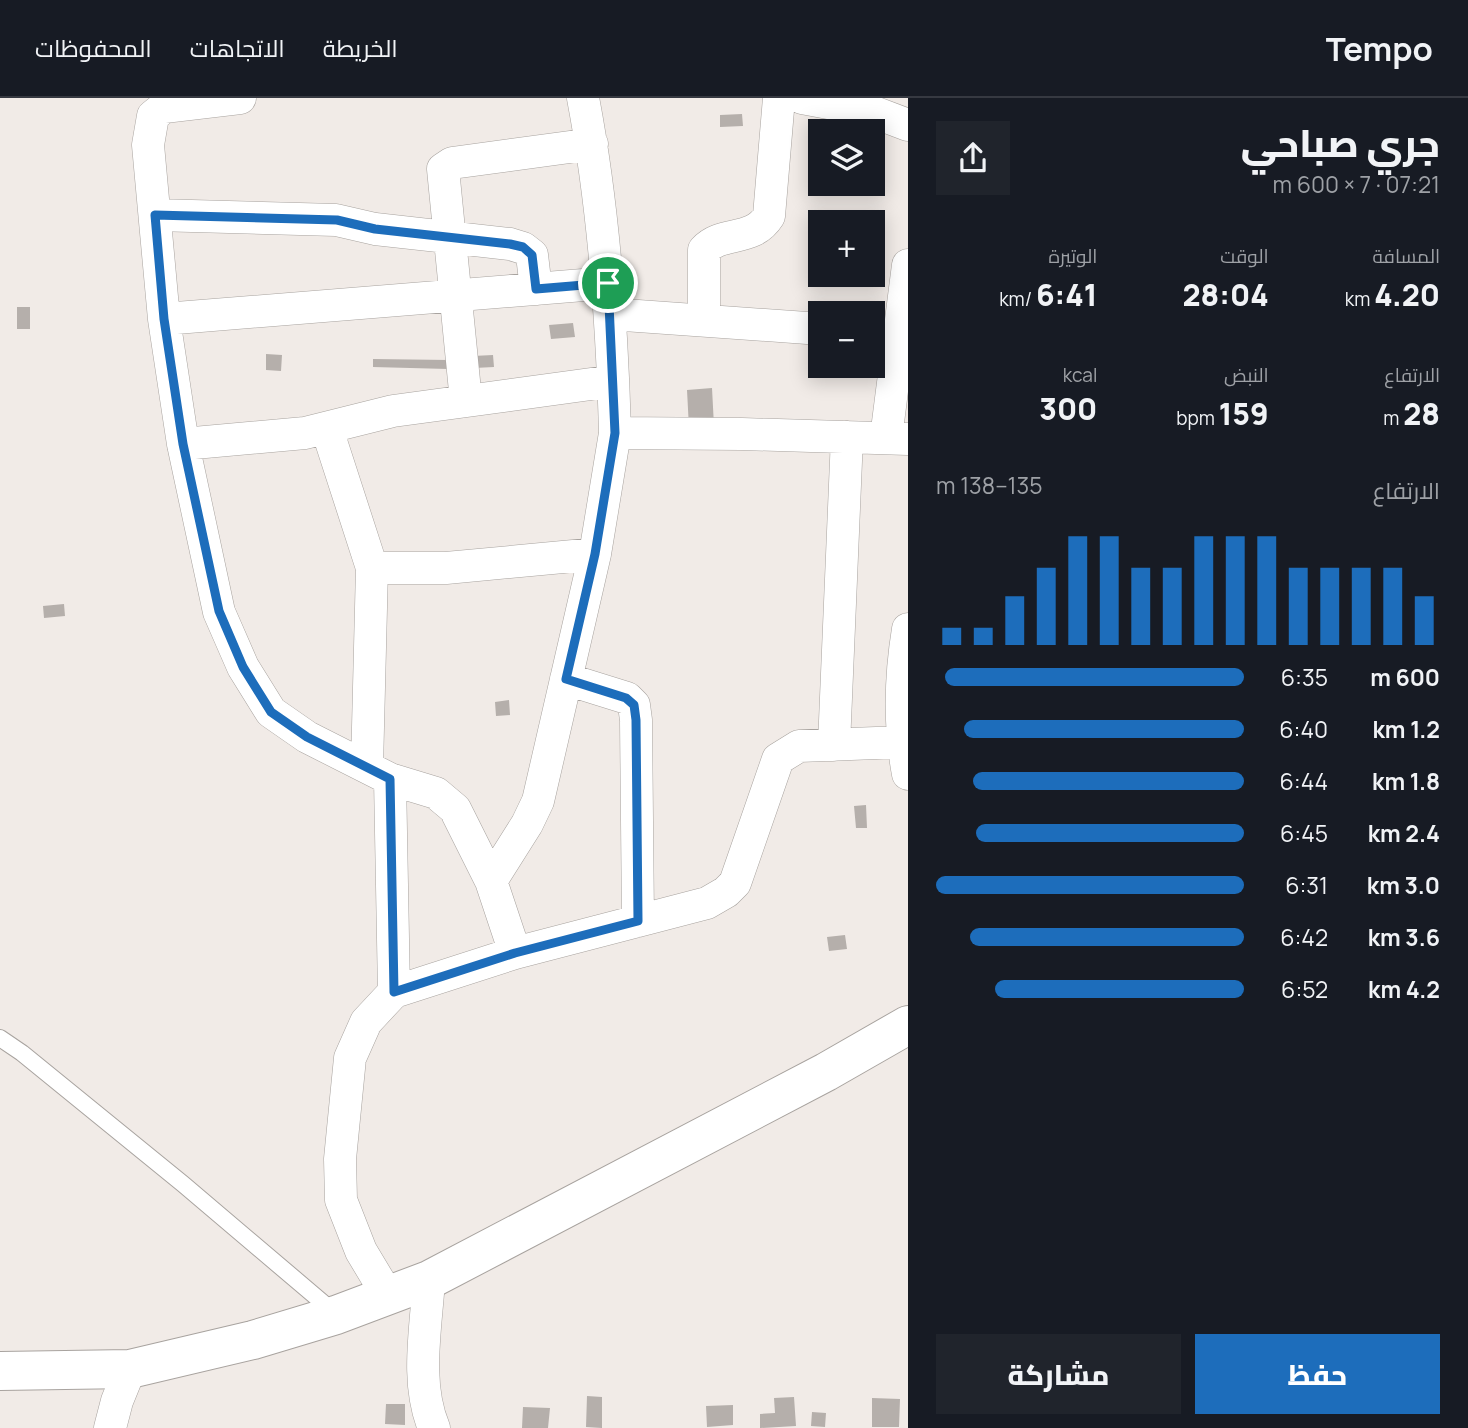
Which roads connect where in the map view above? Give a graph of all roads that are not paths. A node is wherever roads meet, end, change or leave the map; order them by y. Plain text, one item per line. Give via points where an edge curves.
1 (240, 98) edge
2 (583, 98) edge
3 (779, 98) edge
4 (802, 98) edge
5 (871, 105) edge
6 (908, 125) edge
7 (592, 144) junction
8 (155, 215) junction
9 (449, 236) junction
10 (908, 265) edge
11 (608, 283) junction
12 (536, 289) junction
13 (455, 296) junction
14 (610, 314) junction
15 (164, 319) junction
16 (896, 319) edge
17 (704, 320) junction
18 (808, 328) edge
19 (613, 381) junction
20 (466, 401) junction
21 (327, 429) junction
22 (615, 433) junction
23 (847, 437) junction
24 (897, 438) edge
25 (183, 444) junction
26 (595, 554) junction
27 (372, 568) junction
28 (908, 629) edge
29 (566, 679) junction
30 (902, 742) junction
31 (834, 745) junction
32 (379, 773) junction
33 (908, 775) edge
34 (491, 881) junction
35 (638, 921) junction
36 (515, 953) junction
37 (394, 992) junction
38 (908, 1025) edge
39 (0, 1038) edge
40 (429, 1280) junction
41 (388, 1296) junction
42 (337, 1315) junction
43 (130, 1369) junction
44 (0, 1371) edge
45 (110, 1428) edge
46 (435, 1428) edge

1 - 8 street via 164,107 153,116 148,145
2 - 7 street
3 - 17 street via 769,216 763,226 712,242 704,250
4 - 5 street
5 - 6 street
7 - 9 street via 452,163 443,169
7 - 11 street
8 - 9 street via 337,220 375,229
8 - 15 street
9 - 12 street via 523,247 532,255
9 - 13 street
10 - 16 street
11 - 12 street
11 - 14 street
12 - 13 street
13 - 15 street
13 - 20 street
14 - 17 street
14 - 19 street
15 - 25 street
16 - 24 street
17 - 18 street
19 - 20 street
19 - 22 street
20 - 21 street via 393,411
21 - 25 street
21 - 27 street
22 - 23 street
22 - 26 street
23 - 24 street
23 - 31 street
25 - 32 street via 219,611 243,667 271,712 307,737
26 - 27 street via 446,568
26 - 29 street
27 - 32 street
28 - 30 street via 901,694
29 - 34 street via 538,801
29 - 35 street via 626,698 634,705
30 - 31 street
30 - 33 street
31 - 35 street via 799,746 778,760 735,883 726,892 707,903
32 - 34 street via 436,793 455,809
32 - 37 street
34 - 36 street
35 - 36 street
36 - 37 street
37 - 41 street via 366,1023 350,1058 340,1158 341,1200 361,1251
38 - 40 street
39 - 42 lane
40 - 41 street
40 - 46 street via 423,1367 428,1412
41 - 42 street
42 - 43 street
43 - 44 street
43 - 45 street

